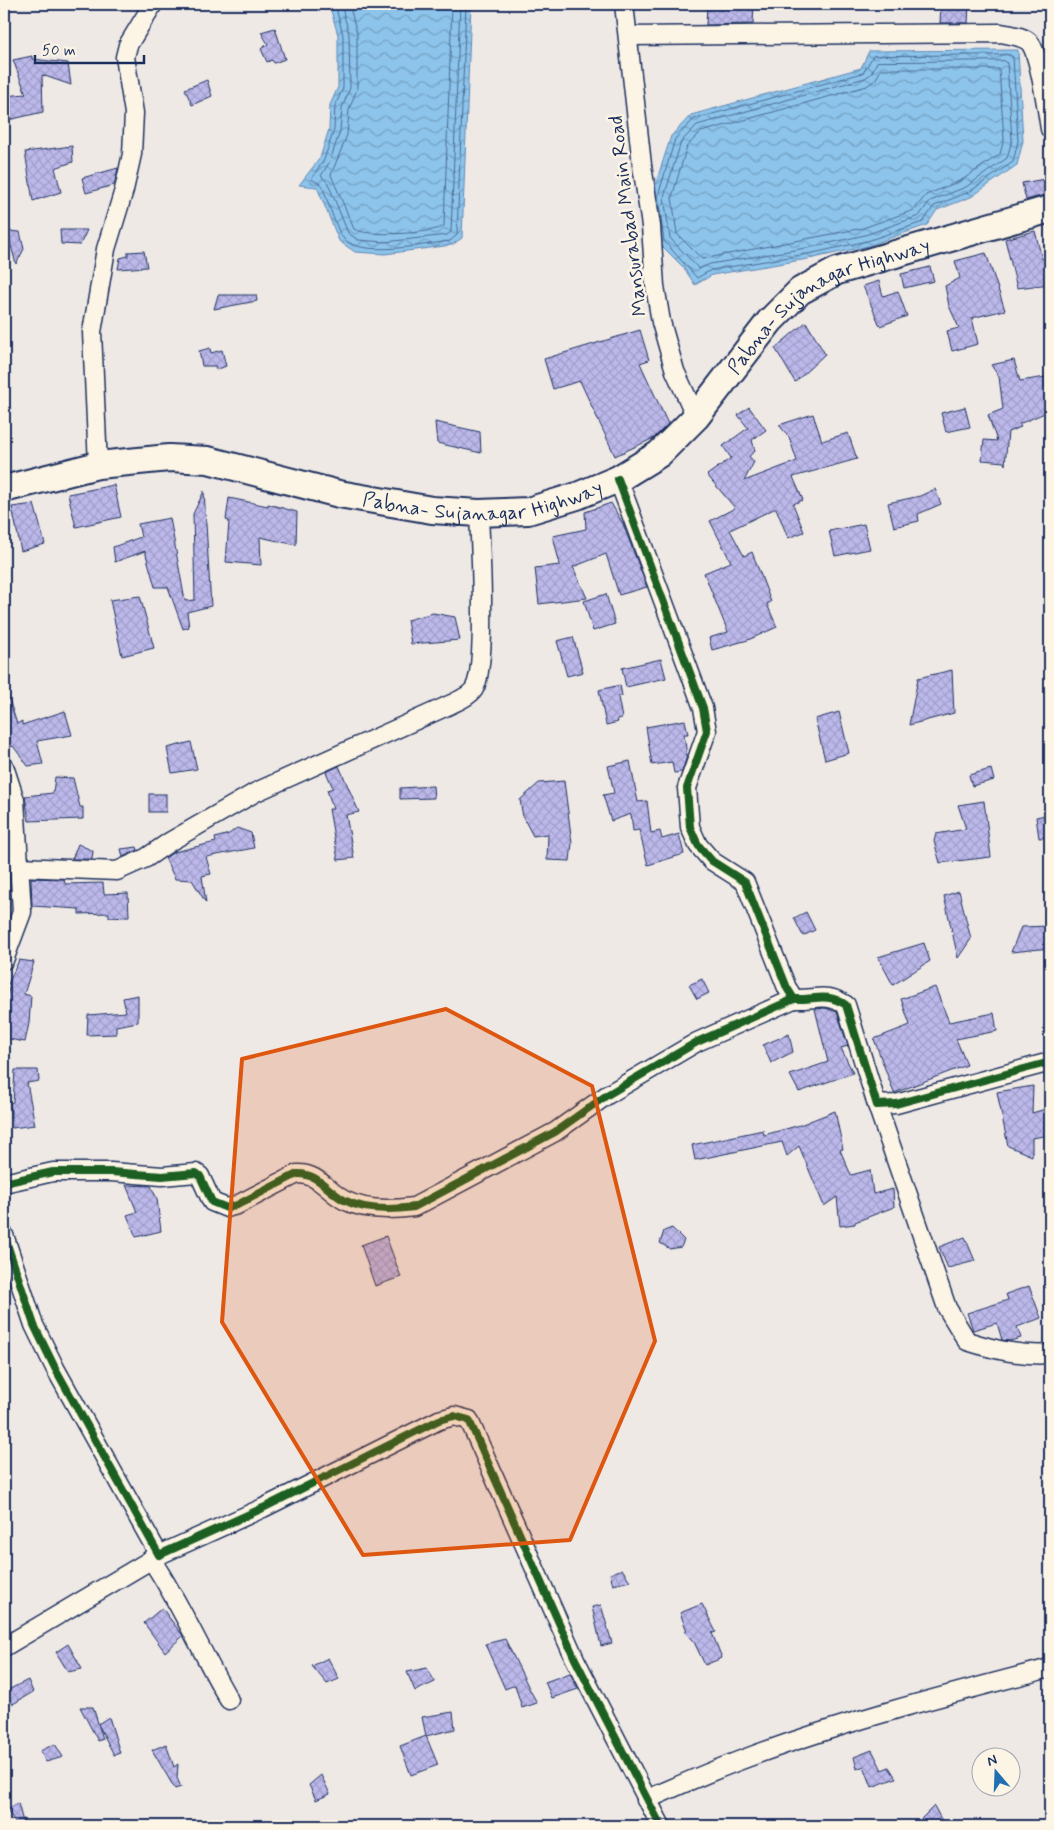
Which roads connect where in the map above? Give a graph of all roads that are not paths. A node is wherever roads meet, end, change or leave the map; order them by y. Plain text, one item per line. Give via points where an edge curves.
1 (153, 4) edge
2 (624, 4) edge
3 (628, 36) junction
4 (1050, 129) edge
5 (1050, 209) edge
6 (696, 417) junction
7 (98, 465) junction
8 (618, 479) junction
9 (4, 489) edge
10 (479, 513) junction
11 (4, 766) edge
12 (20, 867) junction
13 (4, 960) edge
14 (794, 999) junction
15 (1050, 1062) edge
16 (877, 1105) junction
17 (4, 1183) edge
18 (4, 1235) edge
19 (1050, 1354) edge
20 (155, 1558) junction
21 (4, 1647) edge
22 (1050, 1668) edge
23 (229, 1700) dead end
24 (646, 1800) junction
25 (661, 1826) edge

1 - 7 street via 128,45 125,57 134,113 132,154 106,249 92,332
2 - 3 street, Mansurabad Main Road
3 - 4 street via 1008,34 1030,42 1036,56
3 - 6 street, Mansurabad Main Road via 661,322 674,371
5 - 6 main road, Pabna- Sujanagar Highway via 837,271 800,291 770,321
6 - 8 main road, Pabna- Sujanagar Highway via 659,454
7 - 9 main road, Pabna- Sujanagar Highway
7 - 10 main road, Pabna- Sujanagar Highway via 169,458 208,460 339,494 432,510
8 - 10 main road, Pabna- Sujanagar Highway via 528,511
8 - 14 street via 703,708 707,731 687,788 690,827 698,845 712,861 745,882
10 - 12 street via 482,651 473,691 445,708 256,792 170,840 131,867 117,871
11 - 12 street via 15,800
12 - 13 street via 22,912
14 - 16 street via 828,997 846,1005
14 - 17 street via 697,1042 606,1095 555,1132 414,1208 363,1207 344,1200 306,1174 297,1174 237,1206 227,1208 212,1202 196,1173 162,1176 53,1172
15 - 16 street via 896,1104
16 - 19 street via 947,1308 963,1336 967,1341 999,1351
18 - 20 street via 34,1325
20 - 21 street
20 - 23 street via 199,1648
20 - 24 street via 439,1420 454,1416 469,1420 575,1659
22 - 24 street via 918,1702 783,1745
24 - 25 street

